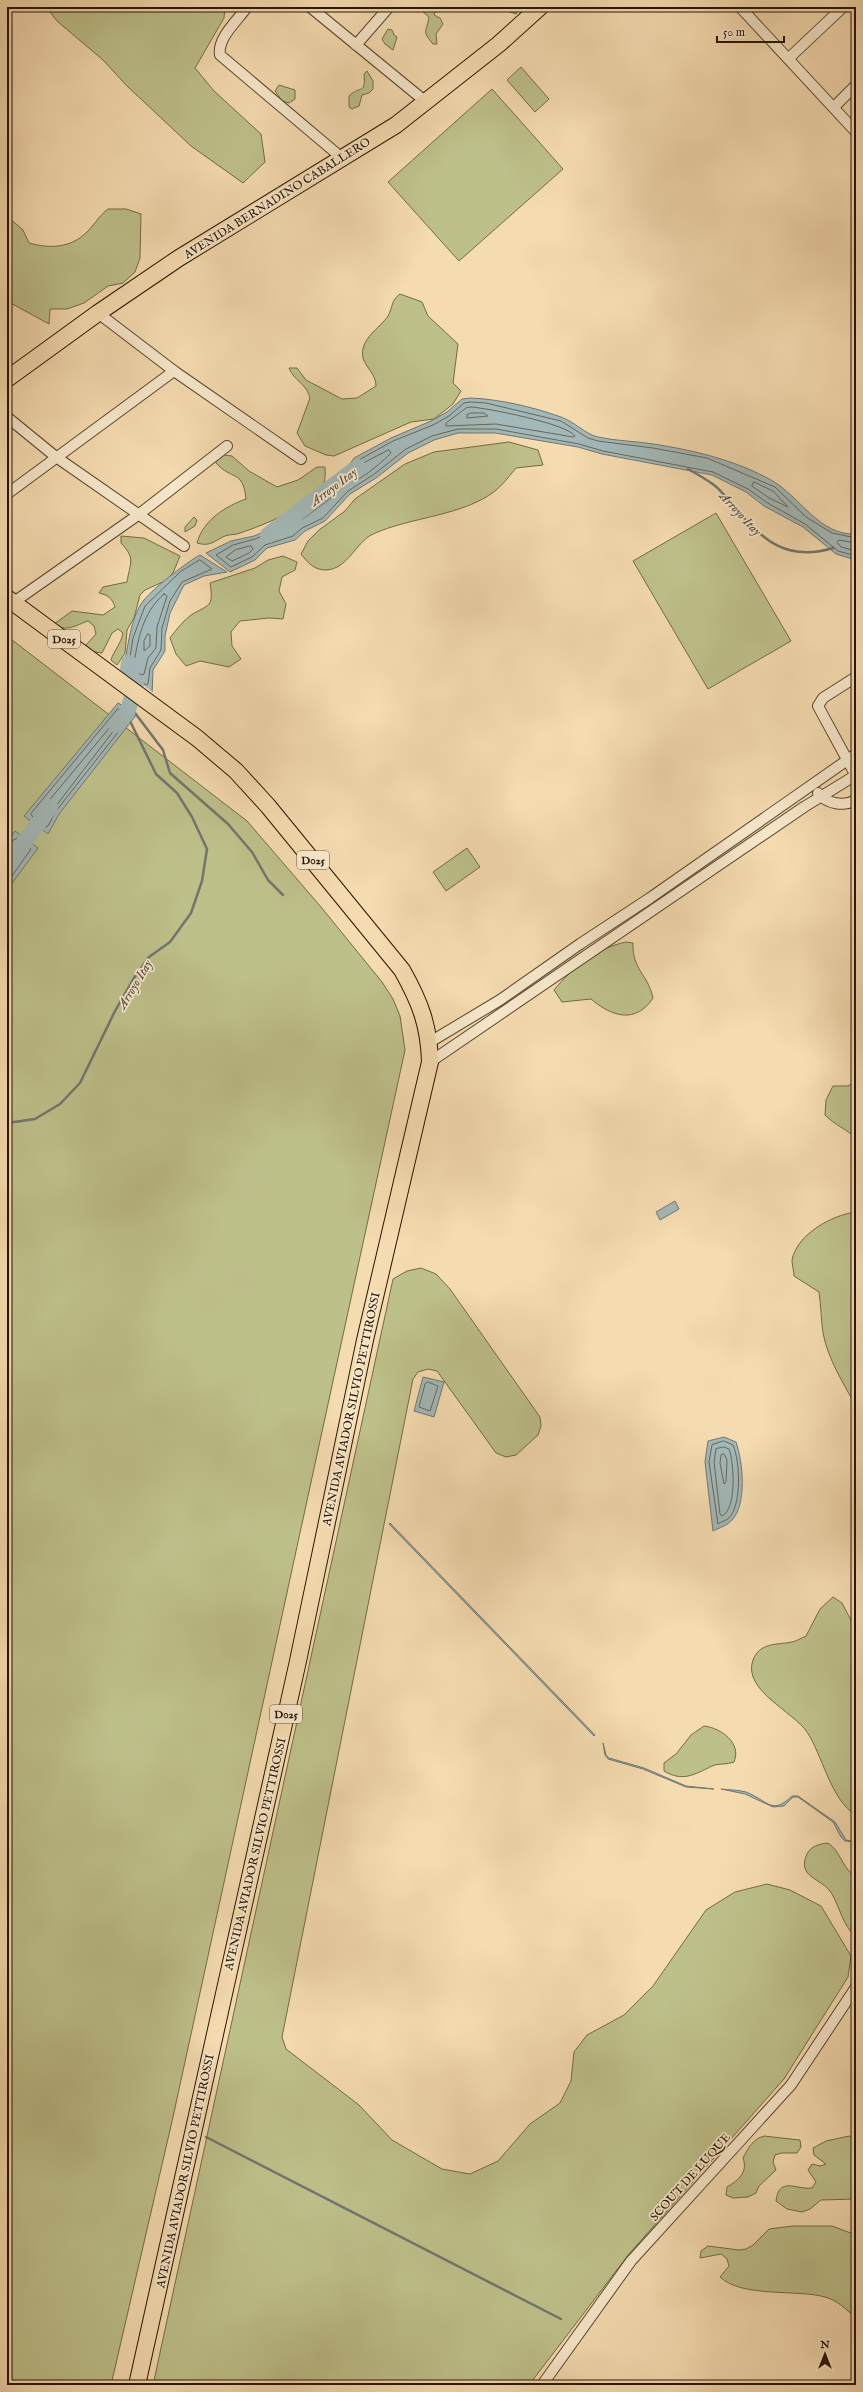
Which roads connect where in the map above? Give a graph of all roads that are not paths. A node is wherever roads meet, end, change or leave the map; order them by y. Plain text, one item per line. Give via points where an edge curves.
1 (247, 7) edge
2 (310, 7) edge
3 (389, 7) edge
4 (540, 7) edge
5 (742, 8) edge
6 (842, 8) edge
7 (356, 44) junction
8 (789, 58) junction
9 (856, 85) edge
10 (426, 102) junction
11 (834, 107) junction
12 (856, 132) edge
13 (342, 158) junction
14 (98, 313) junction
15 (174, 371) junction
16 (7, 379) edge
17 (7, 417) edge
18 (227, 446) dead end
19 (56, 457) junction
20 (301, 459) dead end
21 (7, 494) edge
22 (138, 515) junction
23 (184, 546) dead end
24 (10, 600) edge
25 (856, 678) edge
26 (856, 754) edge
27 (846, 761) junction
28 (856, 775) edge
29 (812, 785) junction
30 (821, 796) junction
31 (856, 800) edge
32 (686, 874) junction
33 (693, 883) junction
34 (430, 1042) junction
35 (430, 1062) junction
36 (856, 1987) edge
37 (137, 2385) edge
38 (542, 2385) edge

1 - 13 street via 222,41 220,55
2 - 7 street
3 - 7 street
4 - 10 main road, AVENIDA BERNADINO CABALLERO
5 - 8 street
6 - 8 street
7 - 10 street
8 - 11 street
9 - 11 street
10 - 13 main road, AVENIDA BERNADINO CABALLERO via 396,125
11 - 12 street
13 - 14 main road, AVENIDA BERNADINO CABALLERO via 180,258
14 - 15 street
14 - 16 main road, AVENIDA BERNADINO CABALLERO
15 - 19 street
15 - 20 street
17 - 19 street
18 - 22 street
19 - 21 street
19 - 22 street
22 - 23 street
22 - 24 street
24 - 34 main road, AVENIDA AVIADOR SILVIO PETTIROSSI / D025 via 197,738 236,771 268,806 402,970 418,998
25 - 27 street via 823,698 818,706
26 - 27 street
27 - 28 street
27 - 29 street
28 - 30 street
29 - 30 street
29 - 32 street
30 - 31 street via 827,801 837,803 850,804
30 - 33 street
32 - 33 street
32 - 34 street via 500,1000
33 - 35 street
34 - 35 main road, AVENIDA AVIADOR SILVIO PETTIROSSI / D025
35 - 37 main road, AVENIDA AVIADOR SILVIO PETTIROSSI / D025 via 365,1340 298,1661
36 - 38 street, SCOUT DE LUQUE via 791,2085 631,2261

